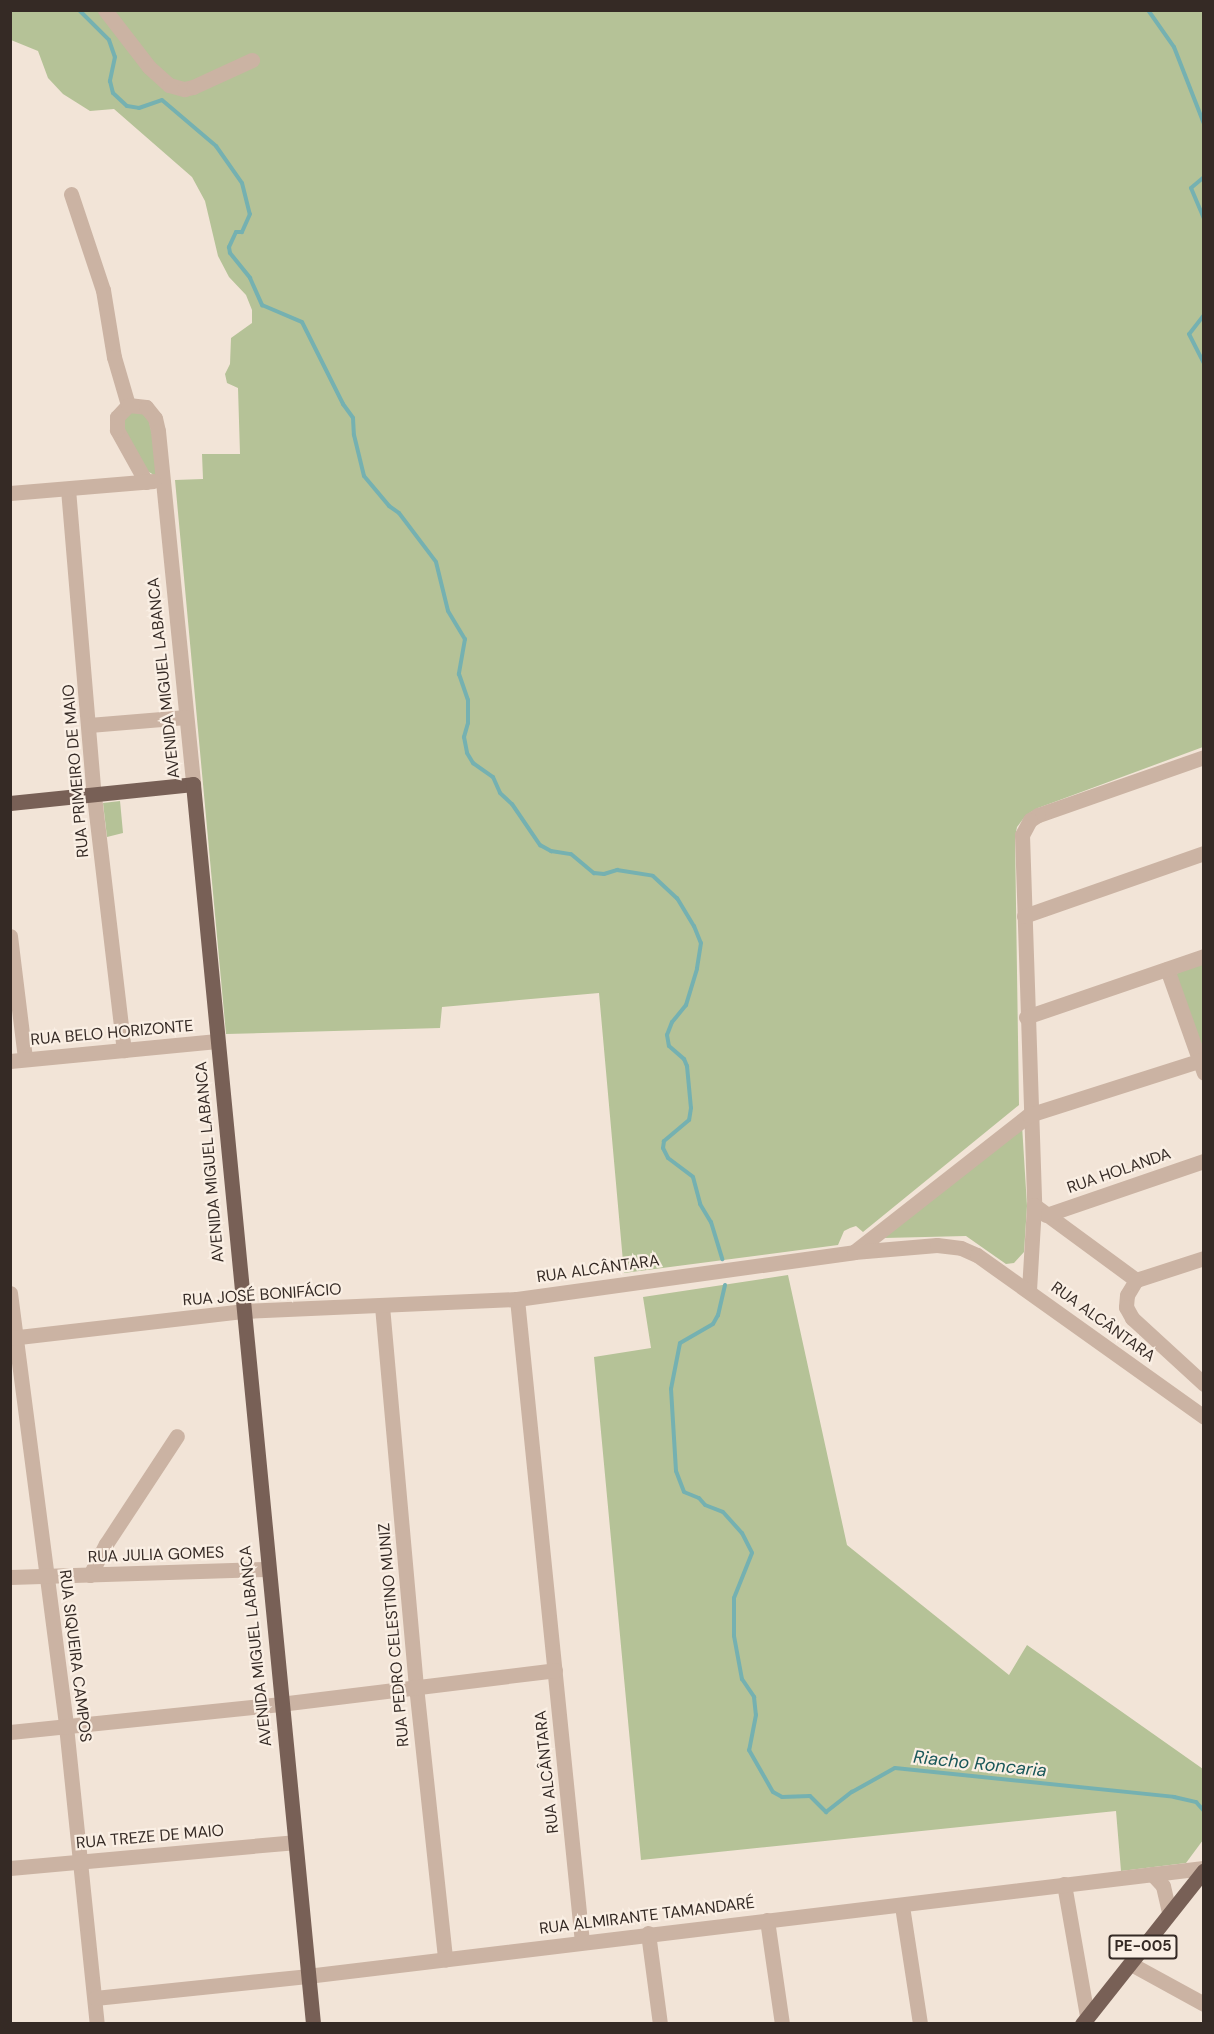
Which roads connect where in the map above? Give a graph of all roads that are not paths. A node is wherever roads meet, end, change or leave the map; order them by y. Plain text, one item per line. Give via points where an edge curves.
1 (105, 10) edge
2 (252, 60) dead end
3 (71, 194) dead end
4 (129, 405) junction
5 (162, 480) junction
6 (146, 482) junction
7 (68, 489) junction
8 (10, 493) edge
9 (186, 717) junction
10 (90, 725) junction
11 (1203, 757) edge
12 (193, 784) junction
13 (94, 796) junction
14 (10, 803) edge
15 (1203, 853) edge
16 (1024, 916) junction
17 (10, 936) edge
18 (1203, 956) edge
19 (1167, 969) junction
20 (1026, 1017) junction
21 (217, 1041) junction
22 (124, 1050) junction
23 (18, 1060) edge
24 (1202, 1064) edge
25 (1029, 1115) junction
26 (1203, 1161) edge
27 (1034, 1205) junction
28 (1046, 1215) junction
29 (854, 1252) junction
30 (1203, 1258) edge
31 (1136, 1280) junction
32 (1029, 1290) junction
33 (10, 1293) edge
34 (518, 1299) junction
35 (382, 1306) junction
36 (242, 1311) junction
37 (14, 1338) edge
38 (1203, 1384) edge
39 (1203, 1417) edge
40 (177, 1436) dead end
41 (267, 1569) junction
42 (90, 1575) junction
43 (47, 1576) junction
44 (10, 1577) edge
45 (555, 1670) junction
46 (416, 1686) junction
47 (280, 1704) junction
48 (66, 1726) junction
49 (10, 1732) edge
50 (294, 1842) junction
51 (81, 1861) junction
52 (10, 1868) edge
53 (1203, 1869) edge
54 (1152, 1874) junction
55 (1064, 1884) junction
56 (902, 1906) junction
57 (1170, 1911) junction
58 (767, 1920) junction
59 (648, 1933) junction
60 (582, 1942) junction
61 (446, 1959) junction
62 (1131, 1964) junction
63 (308, 1976) junction
64 (95, 1998) junction
65 (1203, 2004) edge
66 (1085, 2020) edge
67 (97, 2024) edge
68 (313, 2024) edge
69 (660, 2024) edge
70 (782, 2024) edge
71 (920, 2024) edge

1 - 2 street via 149,67 170,85 193,87
3 - 4 street via 103,290 114,357
4 - 5 street, AVENIDA MIGUEL LABANCA via 146,407 155,418
4 - 6 street via 117,417 117,430
5 - 6 street
5 - 9 street, AVENIDA MIGUEL LABANCA
6 - 7 street
7 - 8 street
7 - 10 street, RUA PRIMEIRO DE MAIO
9 - 10 street
9 - 12 street, AVENIDA MIGUEL LABANCA
10 - 13 street, RUA PRIMEIRO DE MAIO
11 - 16 street via 1030,820 1022,835
12 - 13 main road
12 - 21 main road, AVENIDA MIGUEL LABANCA
13 - 14 main road
13 - 22 street, RUA PRIMEIRO DE MAIO
15 - 16 street
16 - 20 street
17 - 23 street
18 - 19 street
19 - 20 street
19 - 24 street
20 - 25 street
21 - 22 street, RUA BELO HORIZONTE
21 - 36 main road, AVENIDA MIGUEL LABANCA
22 - 23 street, RUA BELO HORIZONTE
24 - 25 street
25 - 27 street
25 - 29 street
26 - 28 street, RUA HOLANDA
27 - 28 street
27 - 32 street
28 - 31 street
29 - 32 street, RUA ALCÂNTARA via 937,1245 961,1248
29 - 34 street, RUA ALCÂNTARA
30 - 31 street
31 - 38 street via 1127,1295 1126,1307 1132,1318
32 - 39 street, RUA ALCÂNTARA
33 - 37 street, RUA SIQUEIRA CAMPOS
34 - 35 street, RUA JOSÉ BONIFÁCIO
34 - 45 street, RUA ALCÂNTARA
35 - 36 street, RUA JOSÉ BONIFÁCIO
35 - 46 street, RUA PEDRO CELESTINO MUNIZ
36 - 37 street, RUA JOSÉ BONIFÁCIO
36 - 41 main road, AVENIDA MIGUEL LABANCA
37 - 43 street, RUA SIQUEIRA CAMPOS
40 - 42 street
41 - 42 street, RUA JULIA GOMES
41 - 47 main road, AVENIDA MIGUEL LABANCA
42 - 43 street, RUA JULIA GOMES
43 - 44 street, RUA JULIA GOMES
43 - 48 street, RUA SIQUEIRA CAMPOS
45 - 46 street
45 - 60 street, RUA ALCÂNTARA
46 - 47 street
46 - 61 street, RUA PEDRO CELESTINO MUNIZ
47 - 48 street
47 - 50 main road, AVENIDA MIGUEL LABANCA
48 - 49 street
48 - 51 street, RUA SIQUEIRA CAMPOS
50 - 51 street, RUA TREZE DE MAIO
50 - 63 main road, AVENIDA MIGUEL LABANCA
51 - 52 street, RUA TREZE DE MAIO
51 - 64 street, RUA SIQUEIRA CAMPOS
53 - 54 street, RUA ALMIRANTE TAMANDARÉ
53 - 57 main road, PE-005
54 - 55 street, RUA ALMIRANTE TAMANDARÉ
54 - 57 street via 1162,1886
55 - 56 street, RUA ALMIRANTE TAMANDARÉ
55 - 66 street
56 - 58 street, RUA ALMIRANTE TAMANDARÉ
56 - 71 street
57 - 62 main road, PE-005
58 - 59 street, RUA ALMIRANTE TAMANDARÉ
58 - 70 street
59 - 60 street, RUA ALMIRANTE TAMANDARÉ
59 - 69 street
60 - 61 street, RUA ALMIRANTE TAMANDARÉ
61 - 63 street, RUA ALMIRANTE TAMANDARÉ
62 - 65 street
62 - 66 main road, PE-005
63 - 64 street, RUA ALMIRANTE TAMANDARÉ
63 - 68 main road, AVENIDA MIGUEL LABANCA
64 - 67 street, RUA SIQUEIRA CAMPOS

